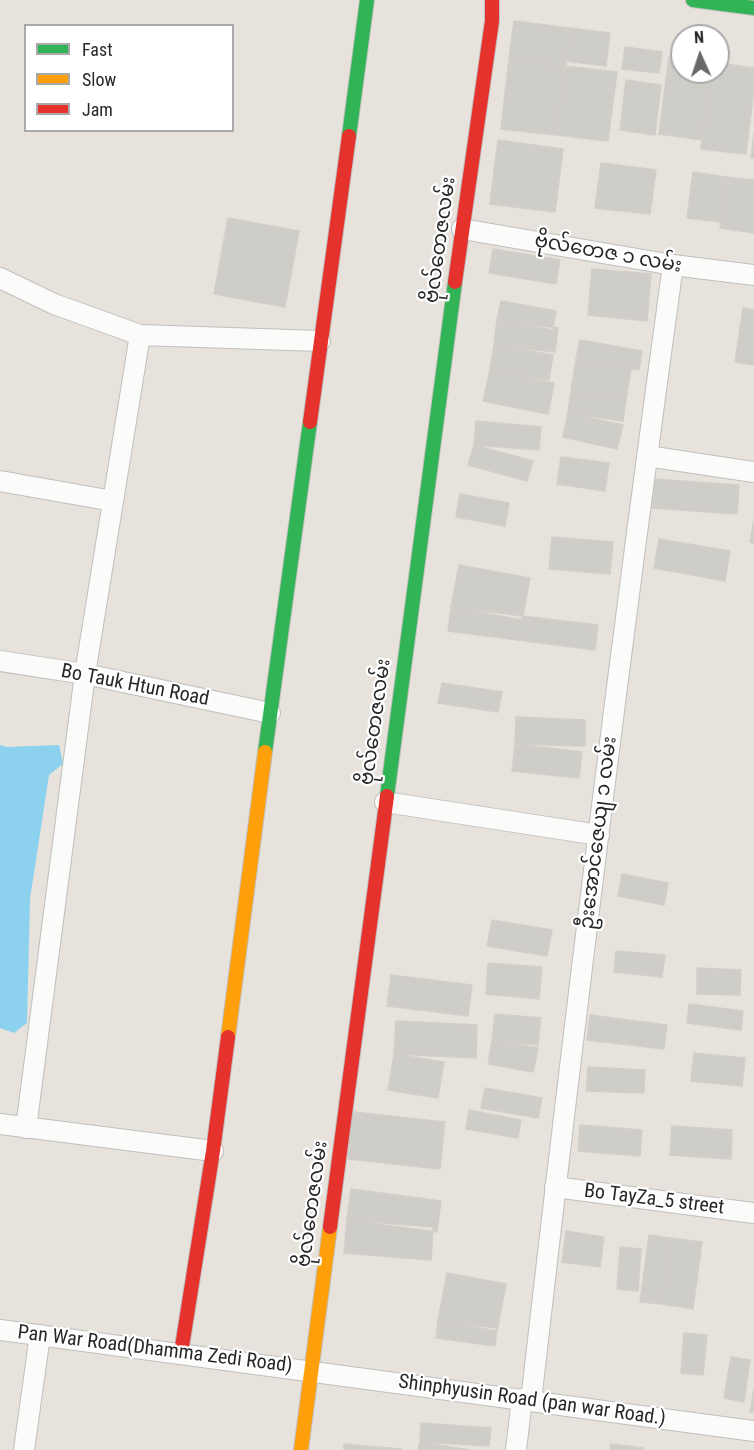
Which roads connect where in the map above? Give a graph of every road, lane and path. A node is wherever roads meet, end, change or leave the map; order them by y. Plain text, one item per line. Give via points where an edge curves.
1 (367, 0) edge
2 (492, 0) edge
3 (693, 0) edge
4 (754, 8) edge
5 (462, 229) junction
6 (673, 265) junction
7 (754, 275) edge
8 (0, 278) edge
9 (140, 335) junction
10 (320, 341) junction
11 (647, 456) junction
12 (754, 472) edge
13 (0, 481) edge
14 (113, 501) junction
15 (0, 661) edge
16 (85, 675) junction
17 (270, 713) junction
18 (385, 802) junction
19 (599, 835) junction
20 (0, 1124) edge
21 (26, 1128) junction
22 (213, 1150) junction
23 (555, 1187) junction
24 (754, 1213) edge
25 (0, 1330) edge
26 (40, 1335) junction
27 (181, 1353) junction
28 (310, 1370) junction
29 (526, 1400) junction
30 (754, 1431) edge
31 (24, 1450) edge
32 (301, 1450) edge
33 (516, 1450) edge

1 - 10 street
2 - 5 street, ဗိုလ်တေဇလမ်း
3 - 4 street
5 - 6 street, ဗိုလ်တေဇ ၁ လမ်း
5 - 18 street, ဗိုလ်တေဇလမ်း
6 - 7 street, ဗိုလ်တေဇ ၁ လမ်း
6 - 11 street, ဦးအောင်ဇေယျ ၁ လမ်း
8 - 9 street via 54,304
9 - 10 street
9 - 14 street
10 - 17 street
11 - 12 street
11 - 19 street, ဦးအောင်ဇေယျ ၁ လမ်း
13 - 14 street
14 - 16 street
15 - 16 street, Bo Tauk Htun Road
16 - 17 street, Bo Tauk Htun Road
16 - 21 street
17 - 22 street
18 - 19 street
18 - 28 street, ဗိုလ်တေဇလမ်း
19 - 23 street, ဦးအောင်ဇေယျ ၁ လမ်း
20 - 21 street
21 - 22 street
22 - 27 street
23 - 24 street, Bo TayZa_5 street
23 - 29 street, ဦးအောင်ဇေယျ ၁ လမ်း
25 - 26 street, Pan War Road(Dhamma Zedi Road)
26 - 27 street, Pan War Road(Dhamma Zedi Road)
26 - 31 street
27 - 28 street, Pan War Road(Dhamma Zedi Road)
28 - 29 street, Shinphyusin Road (pan war Road.)
28 - 32 street, ဗိုလ်တေဇလမ်း
29 - 30 street, Shinphyusin Road (pan war Road.)
29 - 33 street, ဦးအောင်ဇေယျ ၁ လမ်း

